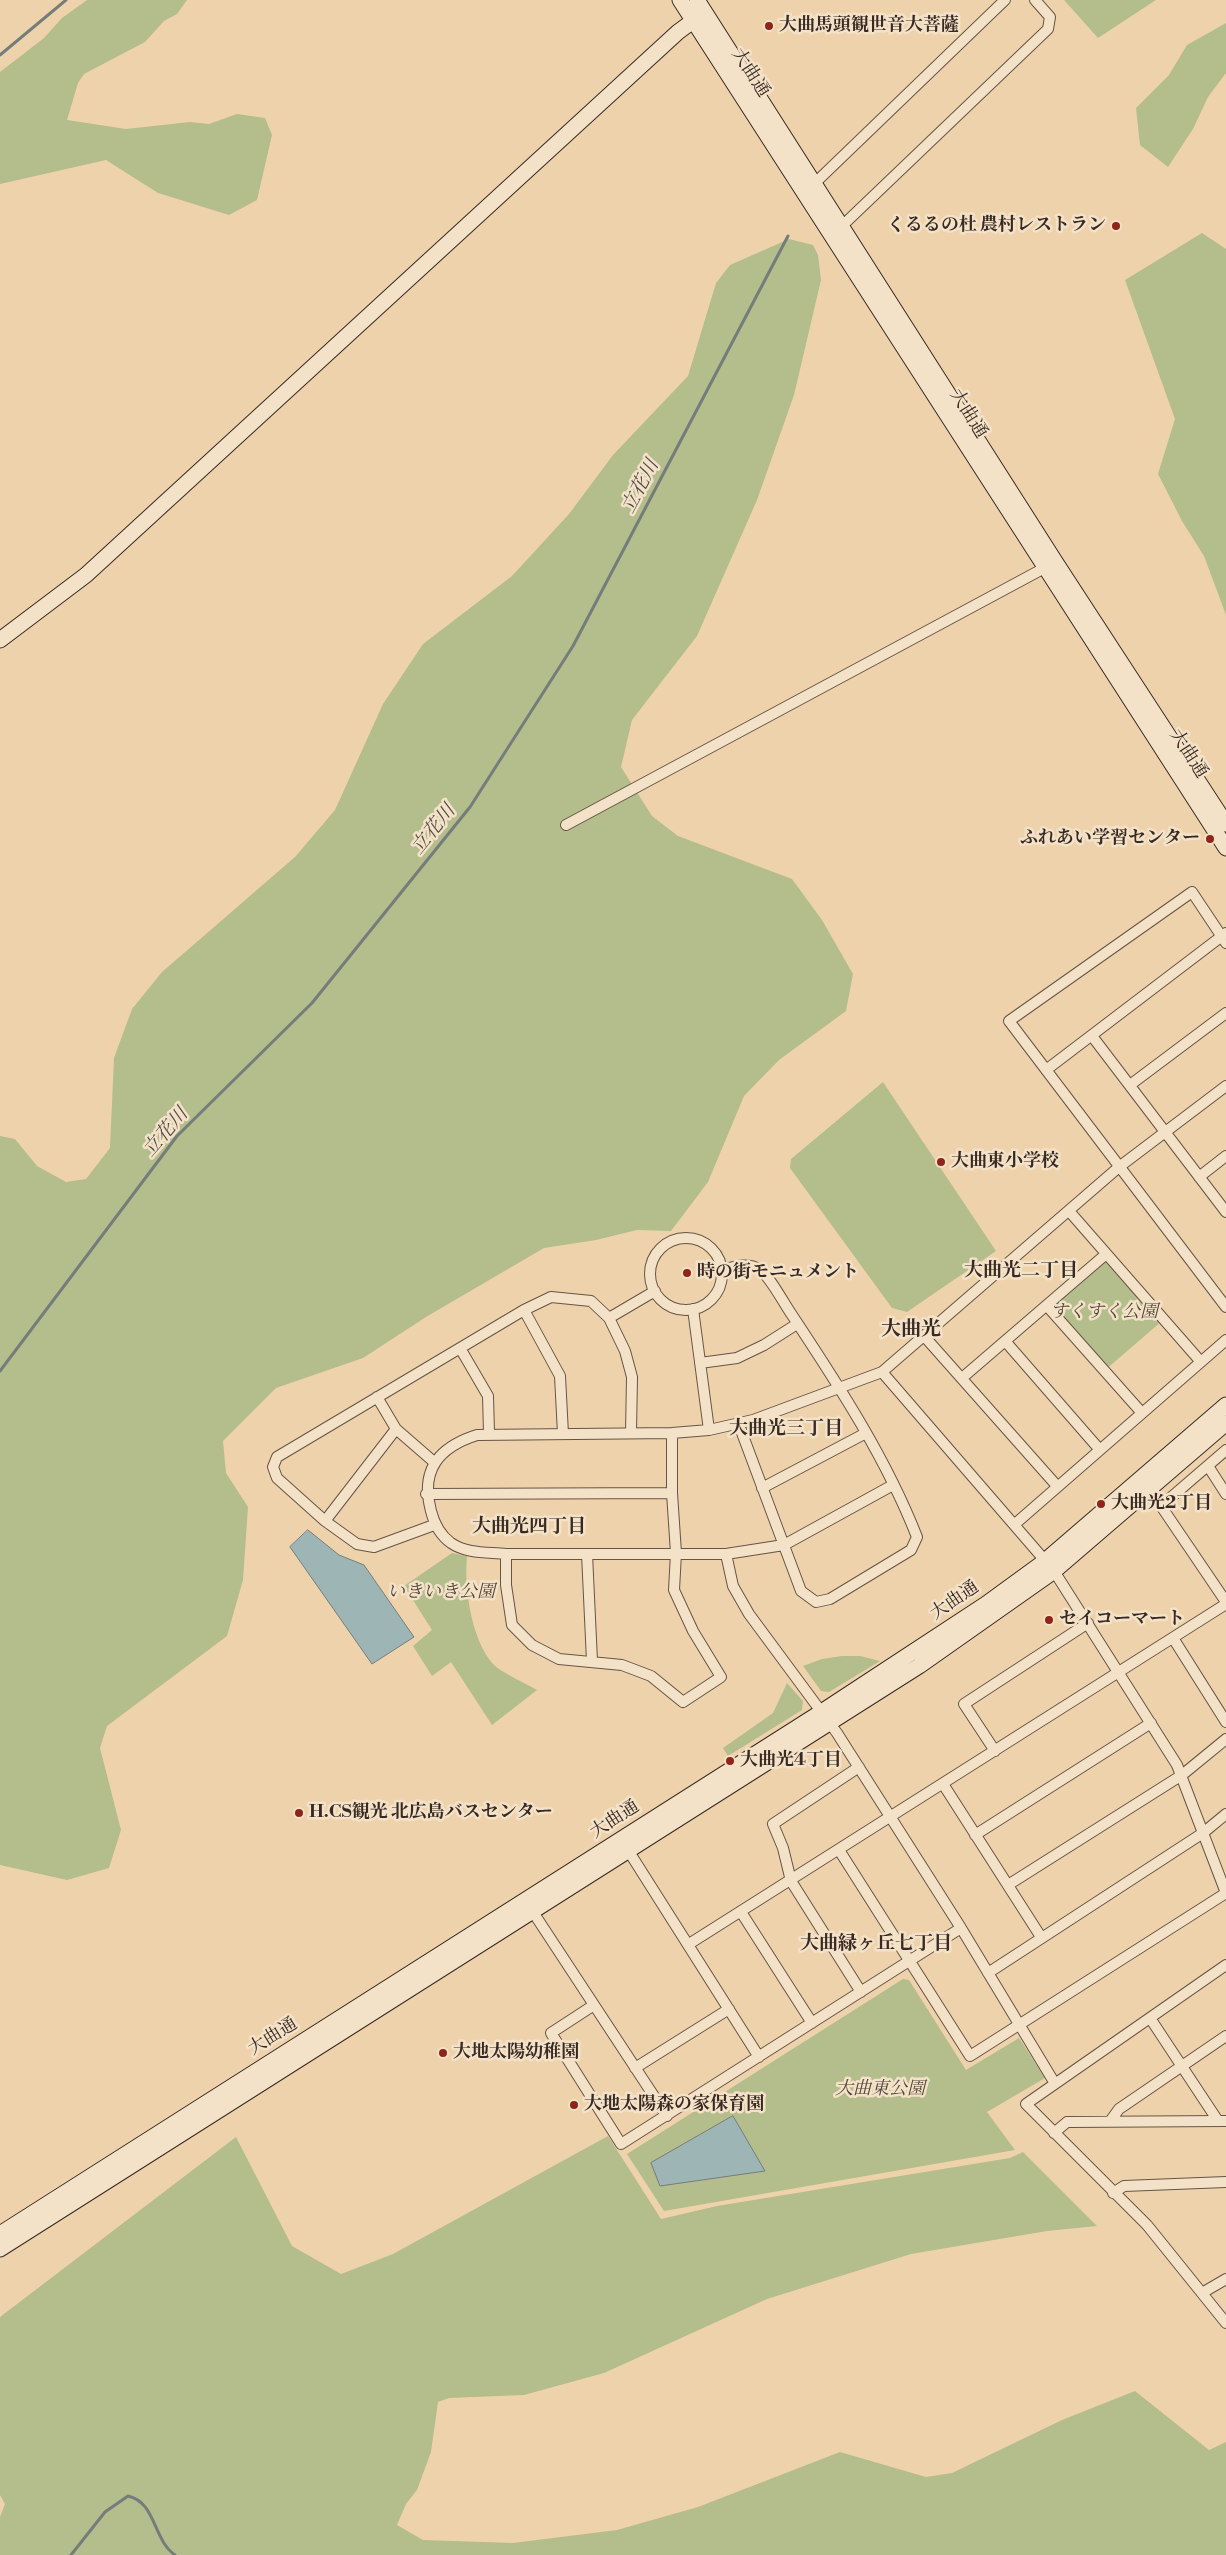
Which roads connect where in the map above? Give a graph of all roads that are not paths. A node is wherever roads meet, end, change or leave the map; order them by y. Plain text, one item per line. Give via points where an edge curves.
1 (680, 0) edge
2 (1005, 0) edge
3 (1035, 0) edge
4 (698, 11) edge
5 (815, 183) junction
6 (842, 226) junction
7 (1050, 566) junction
8 (0, 640) edge
9 (1226, 824) edge
10 (566, 825) dead end
11 (1226, 848) edge
12 (1225, 937) edge
13 (1226, 1013) edge
14 (1092, 1036) junction
15 (1046, 1070) junction
16 (1130, 1085) junction
17 (1226, 1086) edge
18 (1166, 1132) junction
19 (1226, 1156) edge
20 (1119, 1167) junction
21 (1199, 1177) junction
22 (1068, 1211) junction
23 (1226, 1212) edge
24 (1105, 1255) junction
25 (722, 1270) junction
26 (655, 1291) junction
27 (1047, 1306) junction
28 (1226, 1307) edge
29 (692, 1309) junction
30 (524, 1310) junction
31 (609, 1318) junction
32 (797, 1324) junction
33 (924, 1336) junction
34 (1226, 1340) edge
35 (1006, 1341) junction
36 (460, 1348) junction
37 (1201, 1362) junction
38 (700, 1363) junction
39 (882, 1372) junction
40 (962, 1378) junction
41 (841, 1389) junction
42 (377, 1397) junction
43 (1226, 1405) edge
44 (1142, 1413) junction
45 (1226, 1423) edge
46 (739, 1425) junction
47 (396, 1429) junction
48 (709, 1430) junction
49 (489, 1433) junction
50 (631, 1433) junction
51 (866, 1433) junction
52 (563, 1434) junction
53 (672, 1434) junction
54 (1100, 1450) junction
55 (1226, 1450) edge
56 (434, 1462) junction
57 (1208, 1466) junction
58 (893, 1485) junction
59 (1057, 1486) junction
60 (762, 1488) junction
61 (1148, 1491) junction
62 (672, 1493) junction
63 (426, 1494) junction
64 (1226, 1494) edge
65 (1162, 1506) junction
66 (325, 1521) junction
67 (1015, 1524) junction
68 (434, 1526) junction
69 (784, 1545) junction
70 (676, 1552) junction
71 (506, 1554) junction
72 (587, 1554) junction
73 (726, 1554) junction
74 (1050, 1566) junction
75 (1226, 1603) edge
76 (1088, 1623) junction
77 (1173, 1638) junction
78 (592, 1661) junction
79 (1117, 1672) junction
80 (826, 1716) junction
81 (1226, 1722) edge
82 (1151, 1723) junction
83 (1226, 1739) edge
84 (995, 1751) junction
85 (859, 1767) junction
86 (1182, 1775) junction
87 (943, 1784) junction
88 (1226, 1814) edge
89 (890, 1817) junction
90 (1203, 1833) junction
91 (975, 1835) junction
92 (625, 1844) junction
93 (839, 1850) junction
94 (791, 1881) junction
95 (1008, 1885) junction
96 (1226, 1893) edge
97 (528, 1905) junction
98 (741, 1912) junction
99 (961, 1928) junction
100 (1041, 1937) junction
101 (689, 1944) junction
102 (911, 1962) junction
103 (1226, 1965) edge
104 (988, 1973) junction
105 (861, 1992) junction
106 (594, 2004) junction
107 (729, 2009) junction
108 (1150, 2018) junction
109 (812, 2023) junction
110 (1020, 2025) junction
111 (1226, 2036) edge
112 (759, 2057) junction
113 (1182, 2066) junction
114 (635, 2068) junction
115 (1054, 2082) junction
116 (667, 2116) junction
117 (1111, 2120) junction
118 (1222, 2121) edge
119 (1054, 2133) junction
120 (1226, 2182) edge
121 (1113, 2193) junction
122 (0, 2234) edge
123 (0, 2249) edge
124 (1226, 2279) edge
125 (1202, 2293) junction
126 (1226, 2323) edge

1 - 4 street, 大曲通
2 - 5 street
3 - 6 street via 1050,16 1048,29
4 - 5 street, 大曲通
4 - 7 street, 大曲通
4 - 8 street via 86,575
5 - 6 street, 大曲通
6 - 7 street, 大曲通
7 - 9 street, 大曲通
7 - 10 street
7 - 11 street, 大曲通
12 - 14 street
12 - 15 street via 1192,892 1009,1021
13 - 16 street
14 - 15 street
14 - 16 street
15 - 20 street
16 - 18 street
17 - 18 street
18 - 20 street
18 - 21 street
19 - 21 street
20 - 22 street
20 - 28 street
21 - 23 street
22 - 24 street
22 - 33 street
24 - 27 street
24 - 37 street
25 - 26 street via 719,1258 708,1245 692,1238 680,1238 665,1245 654,1258 651,1275
25 - 29 street via 720,1285 712,1299
25 - 32 street via 747,1265 760,1270
26 - 29 street via 671,1306
26 - 31 street
27 - 35 street
27 - 44 street
29 - 38 street
30 - 31 street via 551,1298 590,1301
30 - 36 street
30 - 52 street via 560,1376
31 - 50 street via 625,1351 632,1377
32 - 38 street via 737,1358
32 - 41 street
33 - 39 street
33 - 40 street
34 - 37 street
35 - 40 street
35 - 54 street
36 - 42 street
36 - 49 street via 488,1396
37 - 44 street
38 - 48 street
39 - 41 street
39 - 67 street
40 - 59 street
41 - 46 street
41 - 51 street
42 - 47 street
42 - 66 street via 277,1457 273,1467 277,1478
43 - 74 street, 大曲通
44 - 54 street
45 - 61 street, 大曲通
46 - 48 street
46 - 60 street
47 - 56 street
47 - 66 street
48 - 53 street
49 - 52 street
49 - 56 street via 458,1441
50 - 52 street
50 - 53 street
51 - 58 street
51 - 60 street
53 - 62 street
54 - 59 street
55 - 57 street
56 - 63 street
57 - 64 street
57 - 65 street
58 - 69 street
58 - 69 street via 917,1537 911,1550 830,1599 816,1602 801,1591
59 - 67 street
60 - 69 street
61 - 65 street
61 - 74 street, 大曲通
62 - 63 street
62 - 70 street
63 - 68 street
65 - 75 street
66 - 68 street via 357,1544 374,1547
67 - 74 street
68 - 71 street via 450,1542 470,1551
69 - 73 street
70 - 72 street
70 - 73 street
70 - 78 street via 674,1590 721,1677 683,1702 651,1676 622,1665
71 - 72 street
71 - 78 street via 506,1585 512,1624 532,1645 560,1659
72 - 78 street
73 - 80 street via 733,1586 749,1614
74 - 76 street
74 - 80 street, 大曲通 via 986,1604
75 - 77 street
76 - 79 street
76 - 84 street via 964,1704
77 - 79 street
77 - 81 street
79 - 82 street
79 - 84 street
80 - 85 street
80 - 92 street, 大曲通
82 - 86 street
82 - 91 street
83 - 86 street
84 - 87 street
85 - 89 street
85 - 94 street via 772,1824 783,1848
86 - 90 street
86 - 95 street
87 - 89 street
87 - 91 street
88 - 90 street
89 - 93 street
89 - 99 street
90 - 96 street
90 - 100 street
91 - 95 street
92 - 97 street, 大曲通
92 - 101 street
93 - 94 street
93 - 102 street
94 - 98 street
94 - 105 street
95 - 100 street
96 - 110 street
97 - 106 street
97 - 122 street, 大曲通
97 - 123 street, 大曲通
98 - 101 street
98 - 109 street
99 - 102 street
99 - 104 street
100 - 104 street
101 - 107 street
102 - 105 street
102 - 110 street via 970,2056
103 - 108 street
104 - 110 street
105 - 109 street
106 - 114 street
106 - 116 street via 551,2033 621,2144
107 - 112 street
107 - 114 street
108 - 113 street
108 - 115 street
109 - 112 street
110 - 115 street
111 - 113 street
112 - 116 street
113 - 117 street via 1119,2109
113 - 118 street
114 - 116 street
115 - 119 street via 1026,2104
117 - 118 street
117 - 119 street via 1067,2122
119 - 121 street
120 - 121 street via 1124,2186
121 - 125 street via 1147,2225
124 - 125 street
125 - 126 street

